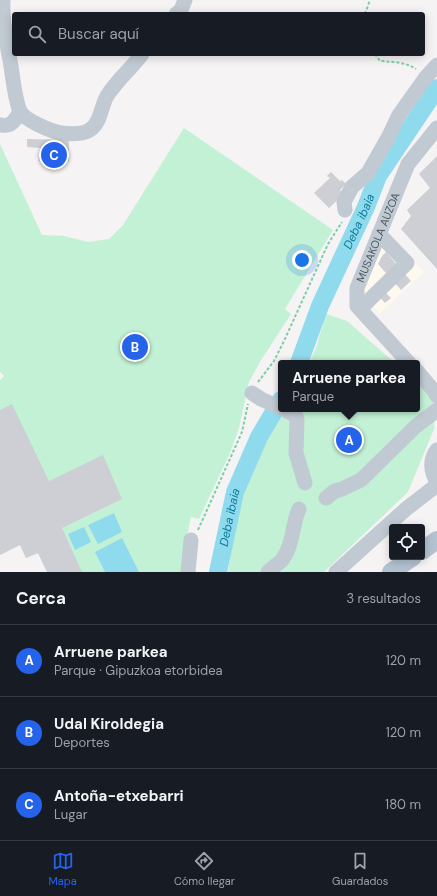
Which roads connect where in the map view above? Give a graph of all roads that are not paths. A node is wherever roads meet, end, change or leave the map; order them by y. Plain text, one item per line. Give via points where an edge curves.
1 (3, 0) edge
2 (185, 0) edge
3 (178, 12) edge
4 (140, 56) edge
5 (437, 65) edge
6 (20, 112) junction
7 (0, 125) edge
8 (437, 128) edge
9 (345, 210) road end
10 (379, 234) junction
11 (360, 309) junction
12 (406, 360) edge
13 (420, 375) edge
14 (257, 396) road end
15 (437, 396) edge
16 (278, 406) edge
17 (437, 410) edge
18 (290, 412) edge
19 (437, 448) edge
20 (305, 484) dead end
21 (437, 484) edge
22 (326, 498) dead end
23 (299, 510) dead end
24 (191, 540) road end
25 (437, 540) edge
26 (425, 548) edge
27 (409, 560) edge
28 (188, 572) edge
29 (268, 572) edge
30 (336, 572) edge
31 (391, 572) edge

1 - 6 street via 4,22
2 - 3 street
4 - 6 street via 119,79 106,98 92,128 85,132 54,132
5 - 9 street via 399,114 390,136 368,173 352,187 344,202
6 - 7 street via 14,122 7,126
8 - 10 street, MUSAKOLA AUZOA via 408,164
10 - 11 street, MUSAKOLA AUZOA via 357,288 357,306
10 - 11 street via 407,263
11 - 12 street
13 - 15 street
14 - 16 street
17 - 22 street via 416,426 361,480 335,491
18 - 20 street via 298,420 296,452
19 - 21 street via 431,465
21 - 30 street
23 - 29 street via 282,560
24 - 28 street
25 - 26 main road
27 - 31 main road

